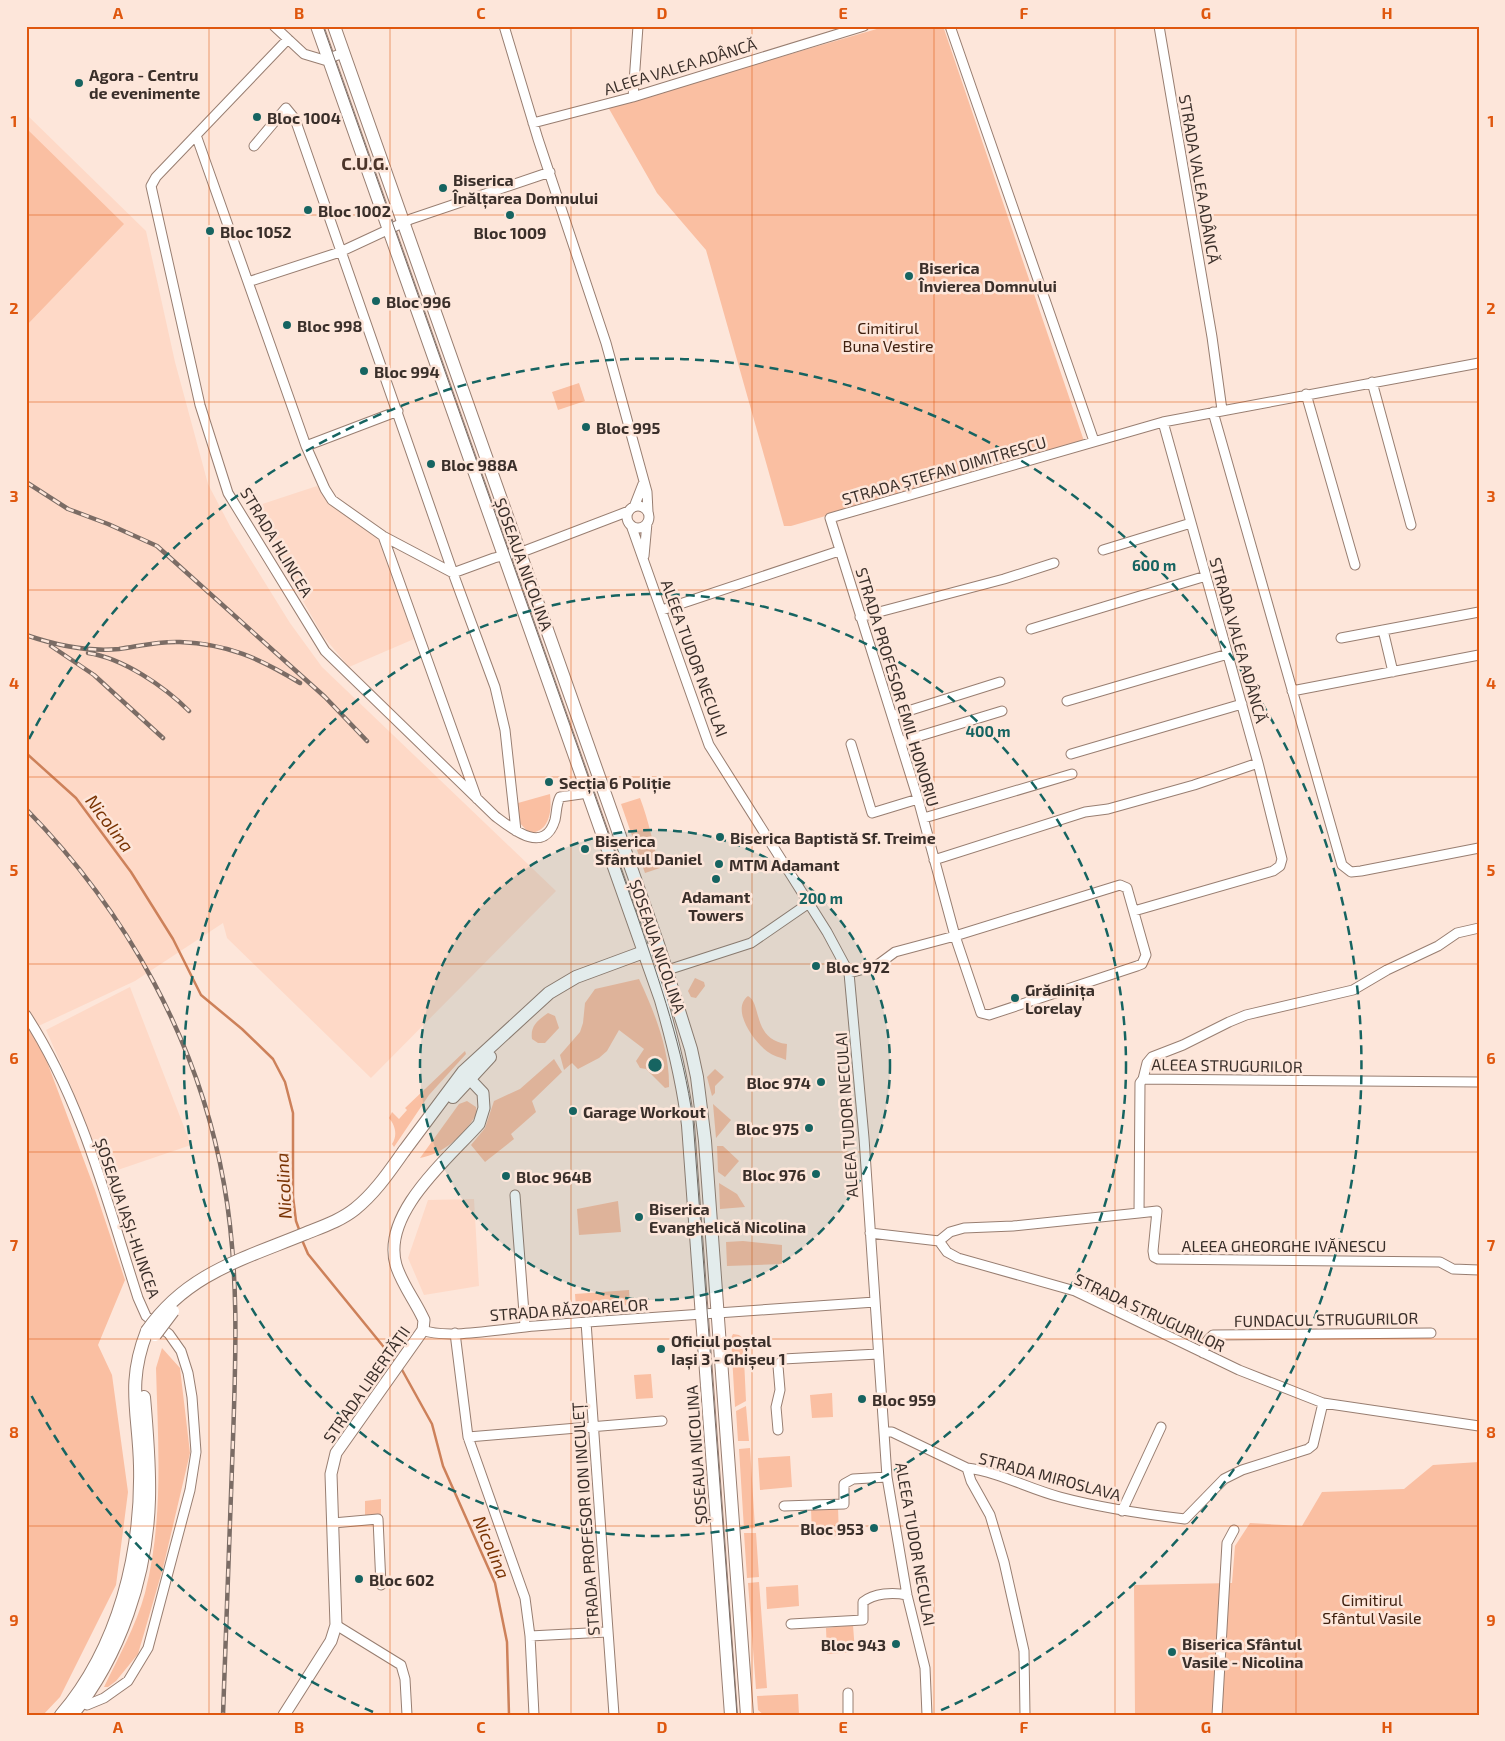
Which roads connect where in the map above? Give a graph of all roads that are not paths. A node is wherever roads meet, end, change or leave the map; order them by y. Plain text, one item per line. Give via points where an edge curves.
1 (274, 26) edge
2 (317, 26) edge
3 (334, 26) edge
4 (504, 26) edge
5 (638, 26) edge
6 (864, 26) edge
7 (950, 26) edge
8 (1159, 26) edge
9 (288, 39) junction
10 (343, 53) junction
11 (328, 59) junction
12 (633, 97) junction
13 (533, 123) junction
14 (196, 135) junction
15 (254, 146) dead end
16 (550, 172) junction
17 (404, 224) junction
18 (389, 231) junction
19 (340, 252) junction
20 (248, 282) junction
21 (1479, 362) edge
22 (1372, 382) junction
23 (1306, 394) junction
24 (398, 411) junction
25 (1218, 411) junction
26 (1163, 422) junction
27 (1094, 441) junction
28 (306, 446) junction
29 (643, 484) junction
30 (648, 512) junction
31 (631, 516) junction
32 (647, 523) junction
33 (1191, 523) junction
34 (1411, 525) dead end
35 (383, 536) junction
36 (1103, 550) dead end
37 (839, 551) junction
38 (520, 552) junction
39 (504, 556) junction
40 (644, 559) junction
41 (1054, 563) dead end
42 (1355, 565) dead end
43 (453, 573) junction
44 (1206, 576) junction
45 (662, 610) junction
46 (1479, 612) edge
47 (860, 616) junction
48 (1031, 629) dead end
49 (1383, 630) junction
50 (1340, 638) dead end
51 (1228, 654) junction
52 (1479, 655) edge
53 (1393, 672) junction
54 (1000, 682) dead end
55 (1292, 691) junction
56 (1067, 701) dead end
57 (1242, 704) junction
58 (1002, 711) dead end
59 (892, 716) junction
60 (900, 742) junction
61 (850, 744) dead end
62 (1071, 754) dead end
63 (1258, 763) junction
64 (1072, 774) dead end
65 (588, 793) junction
66 (918, 799) junction
67 (478, 802) junction
68 (924, 818) junction
69 (516, 831) junction
70 (1479, 848) edge
71 (934, 860) junction
72 (809, 903) junction
73 (1134, 910) junction
74 (1479, 928) edge
75 (955, 936) junction
76 (660, 951) junction
77 (645, 956) junction
78 (666, 970) junction
79 (849, 973) junction
80 (652, 975) junction
81 (26, 1015) edge
82 (466, 1075) junction
83 (1143, 1079) junction
84 (1479, 1082) edge
85 (514, 1195) dead end
86 (1139, 1213) junction
87 (870, 1233) junction
88 (939, 1241) junction
89 (1479, 1270) edge
90 (875, 1302) junction
91 (718, 1312) junction
92 (702, 1315) junction
93 (586, 1322) junction
94 (525, 1326) junction
95 (423, 1330) junction
96 (455, 1333) junction
97 (1431, 1333) dead end
98 (1203, 1353) junction
99 (878, 1354) junction
100 (1322, 1403) junction
101 (662, 1421) dead end
102 (594, 1426) junction
103 (1161, 1426) dead end
104 (1479, 1426) edge
105 (778, 1430) dead end
106 (884, 1432) junction
107 (468, 1437) junction
108 (967, 1468) junction
109 (887, 1477) junction
110 (784, 1506) dead end
111 (1122, 1511) junction
112 (333, 1523) junction
113 (1234, 1530) dead end
114 (381, 1585) dead end
115 (908, 1595) junction
116 (791, 1624) dead end
117 (336, 1625) junction
118 (607, 1632) junction
119 (530, 1636) junction
120 (848, 1693) dead end
121 (78, 1699) junction
122 (61, 1715) edge
123 (72, 1715) edge
124 (284, 1715) edge
125 (406, 1715) edge
126 (534, 1715) edge
127 (614, 1715) edge
128 (731, 1715) edge
129 (747, 1715) edge
130 (848, 1715) edge
131 (927, 1715) edge
132 (1025, 1715) edge
133 (1217, 1715) edge

1 - 9 street
2 - 11 main road, ȘOSEAUA NICOLINA
3 - 10 main road, ȘOSEAUA NICOLINA
4 - 13 street, ALEEA TUDOR NECULAI
5 - 12 street
6 - 12 street, ALEEA VALEA ADÂNCĂ
7 - 27 street
8 - 25 street, STRADA VALEA ADÂNCĂ via 1212,337
9 - 11 street via 304,54
9 - 14 street, STRADA HLINCEA
10 - 11 street
10 - 17 main road, ȘOSEAUA NICOLINA
11 - 18 main road, ȘOSEAUA NICOLINA
12 - 13 street, ALEEA VALEA ADÂNCĂ
13 - 16 street, ALEEA TUDOR NECULAI
14 - 20 street
14 - 67 street, STRADA HLINCEA via 152,184 200,405 228,493 325,650
15 - 19 street via 286,108 295,119
16 - 17 street
16 - 29 street, ALEEA TUDOR NECULAI via 606,343
17 - 18 street
17 - 38 main road, ȘOSEAUA NICOLINA
18 - 19 street
18 - 39 main road, ȘOSEAUA NICOLINA
19 - 20 street
19 - 24 street
20 - 28 street
21 - 22 street, STRADA ȘTEFAN DIMITRESCU
22 - 23 street, STRADA ȘTEFAN DIMITRESCU
22 - 34 street
23 - 25 street, STRADA ȘTEFAN DIMITRESCU
23 - 42 street
24 - 28 street
24 - 43 street
25 - 26 street, STRADA ȘTEFAN DIMITRESCU
25 - 55 street, STRADA VALEA ADÂNCĂ
26 - 27 street, STRADA ȘTEFAN DIMITRESCU
26 - 33 street, STRADA VALEA ADÂNCĂ
27 - 37 street, STRADA ȘTEFAN DIMITRESCU via 830,518
28 - 35 street via 332,500
29 - 30 street, ALEEA TUDOR NECULAI via 649,503
29 - 31 street
30 - 31 street via 643,508
30 - 32 street, ALEEA TUDOR NECULAI
31 - 32 street via 640,528
31 - 38 street via 610,518
31 - 40 street, ALEEA TUDOR NECULAI
32 - 40 street, ALEEA TUDOR NECULAI
33 - 36 street
33 - 44 street, STRADA VALEA ADÂNCĂ
35 - 43 street
35 - 67 street
37 - 45 street
37 - 47 street, STRADA PROFESOR EMIL HONORIU
38 - 39 street
38 - 76 main road, ȘOSEAUA NICOLINA
39 - 43 street
39 - 65 main road, ȘOSEAUA NICOLINA
40 - 45 street, ALEEA TUDOR NECULAI
41 - 47 street
43 - 69 street via 499,704
44 - 48 street
44 - 51 street, STRADA VALEA ADÂNCĂ
45 - 72 street, ALEEA TUDOR NECULAI via 708,744
46 - 49 street
47 - 59 street, STRADA PROFESOR EMIL HONORIU
49 - 50 street
49 - 53 street
51 - 56 street
51 - 57 street, STRADA VALEA ADÂNCĂ
52 - 53 street
53 - 55 street
54 - 59 street
55 - 70 street, STRADA VALEA ADÂNCĂ via 1345,870 1361,871
57 - 62 street
57 - 63 street, STRADA VALEA ADÂNCĂ
58 - 60 street
59 - 60 street, STRADA PROFESOR EMIL HONORIU
60 - 66 street, STRADA PROFESOR EMIL HONORIU
61 - 66 street via 872,813
63 - 71 street via 1194,785 1108,809 1085,812
63 - 73 street, STRADA VALEA ADÂNCĂ via 1282,859 1280,866 1273,871
64 - 68 street
65 - 69 street, STRADA HLINCEA via 560,797 555,806 555,821 542,836 528,837
65 - 77 main road, ȘOSEAUA NICOLINA
66 - 68 street, STRADA PROFESOR EMIL HONORIU
67 - 69 street, STRADA HLINCEA
68 - 71 street, STRADA PROFESOR EMIL HONORIU
71 - 75 street, STRADA PROFESOR EMIL HONORIU
72 - 78 street via 751,943
72 - 79 street, ALEEA TUDOR NECULAI
73 - 75 street via 1124,886
73 - 75 street, STRADA PROFESOR EMIL HONORIU via 1145,951 1142,964 989,1015 981,1013
74 - 83 street via 1457,933 1353,990 1246,1015 1229,1022 1183,1046 1152,1057
75 - 79 street via 895,952 876,966
76 - 77 main road
76 - 78 main road, ȘOSEAUA NICOLINA
77 - 80 main road, ȘOSEAUA NICOLINA
77 - 82 main road via 576,977 555,990 502,1034
78 - 80 street
78 - 91 main road, ȘOSEAUA NICOLINA via 686,1030 699,1090
79 - 87 street, ALEEA TUDOR NECULAI
80 - 92 main road, ȘOSEAUA NICOLINA via 672,1036 684,1093
81 - 121 street, ȘOSEAUA IAȘI-HLINCEA via 43,1042 84,1133 138,1298 146,1316 169,1334 181,1351 192,1397 196,1452 190,1490 148,1648 128,1680 104,1698 87,1705
82 - 95 street, STRADA LIBERTĂȚII via 484,1093 483,1116 427,1178 404,1216 395,1242 396,1266 421,1314
82 - 121 main road, bridge via 407,1153 354,1211 206,1276 183,1290 161,1310 138,1354 134,1385 140,1464 136,1540 118,1614
83 - 84 street, ALEEA STRUGURILOR
83 - 86 street, ALEEA STRUGURILOR via 1140,1083
85 - 94 street
86 - 88 street via 964,1228 950,1232
86 - 89 street, ALEEA GHEORGHE IVĂNESCU via 1157,1211 1153,1251 1158,1259 1440,1262 1458,1269
87 - 88 street
87 - 90 street, ALEEA TUDOR NECULAI
88 - 98 street, STRADA STRUGURILOR via 947,1252 958,1258 1075,1291
90 - 91 street
90 - 99 street, ALEEA TUDOR NECULAI
91 - 92 street, STRADA RĂZOARELOR
91 - 129 main road, ȘOSEAUA NICOLINA
92 - 93 street, STRADA RĂZOARELOR
92 - 128 main road, ȘOSEAUA NICOLINA
93 - 94 street, STRADA RĂZOARELOR
93 - 102 street, STRADA PROFESOR ION INCULEȚ
94 - 96 street, STRADA RĂZOARELOR
95 - 96 street, STRADA RĂZOARELOR via 432,1334
95 - 112 street, STRADA LIBERTĂȚII via 336,1453 331,1474
96 - 107 street
97 - 98 street, FUNDACUL STRUGURILOR via 1213,1335 1206,1342
98 - 100 street, STRADA STRUGURILOR
99 - 105 street via 784,1359 778,1366
99 - 106 street, ALEEA TUDOR NECULAI
100 - 104 street, STRADA STRUGURILOR
100 - 111 street, STRADA MIROSLAVA via 1313,1445 1224,1479 1185,1519
101 - 102 street
102 - 107 street
102 - 118 street, STRADA PROFESOR ION INCULEȚ
103 - 111 street
106 - 108 street, STRADA MIROSLAVA via 892,1432
106 - 109 street, ALEEA TUDOR NECULAI
107 - 119 street via 525,1598
108 - 111 street, STRADA MIROSLAVA via 1060,1497
108 - 132 street via 990,1515 1004,1562 1024,1651
109 - 110 street via 854,1479 844,1484 844,1504
109 - 115 street, ALEEA TUDOR NECULAI
112 - 114 street via 378,1519
112 - 117 street, STRADA LIBERTĂȚII
113 - 133 street via 1227,1543
115 - 116 street via 871,1596 862,1602 863,1620
115 - 131 street, ALEEA TUDOR NECULAI via 924,1668
117 - 124 street, STRADA LIBERTĂȚII via 331,1641
117 - 125 street via 401,1665 405,1679
118 - 119 street
118 - 127 street, STRADA PROFESOR ION INCULEȚ
119 - 126 street
120 - 130 street
121 - 122 main road
121 - 123 main road

